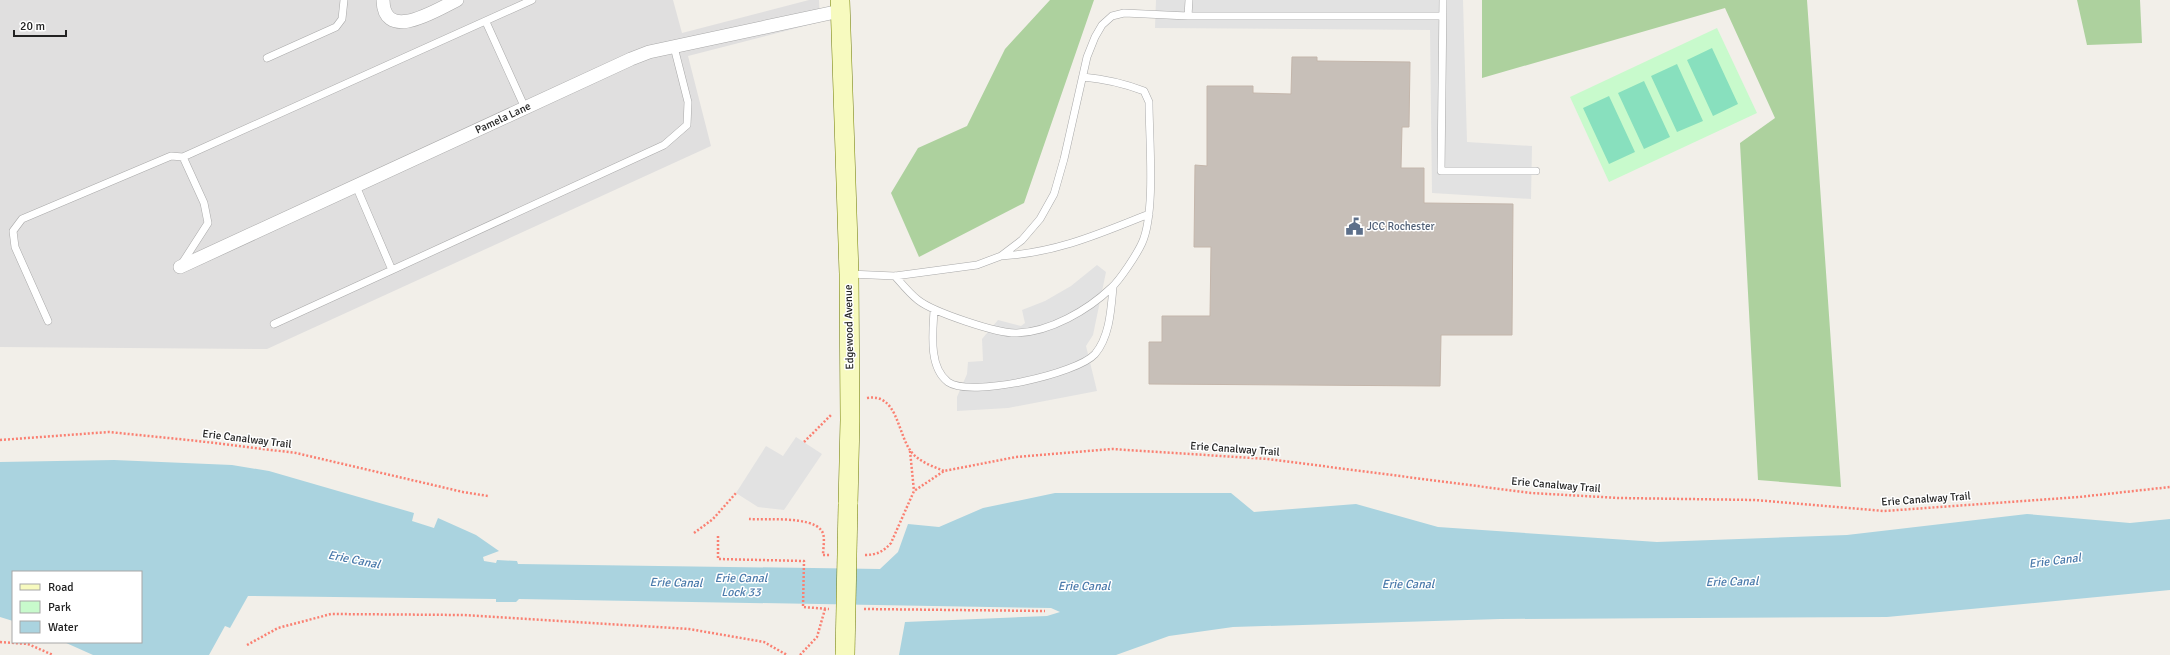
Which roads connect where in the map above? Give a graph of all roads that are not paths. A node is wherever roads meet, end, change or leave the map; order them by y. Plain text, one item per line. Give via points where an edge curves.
1 (344, 0) edge
2 (383, 0) edge
3 (457, 0) edge
4 (532, 0) edge
5 (1189, 0) edge
6 (1443, 0) edge
7 (840, 6) edge
8 (1188, 16) junction
9 (1442, 16) junction
10 (486, 22) junction
11 (674, 47) junction
12 (267, 58) dead end
13 (1083, 77) junction
14 (524, 108) junction
15 (183, 157) junction
16 (1536, 171) dead end
17 (356, 186) junction
18 (1149, 214) junction
19 (1001, 256) junction
20 (180, 266) joint
21 (392, 270) junction
22 (849, 274) junction
23 (895, 276) junction
24 (1112, 287) junction
25 (934, 310) junction
26 (48, 321) dead end
27 (274, 324) dead end
28 (845, 655) edge

1 - 12 lane via 342,19 336,27
2 - 3 street via 384,9 397,22 411,22
4 - 10 lane
5 - 8 lane
6 - 9 lane
7 - 11 street, Pamela Lane
7 - 22 street, Edgewood Avenue
8 - 9 lane
8 - 13 lane via 1124,13 1112,16 1094,37
9 - 16 lane via 1441,171
10 - 14 lane
10 - 15 lane
11 - 14 street, Pamela Lane via 630,59
11 - 21 lane via 688,102 687,125 664,145
13 - 18 lane via 1113,80 1144,91 1149,102
13 - 19 lane via 1054,194 1040,220 1022,240
14 - 17 street, Pamela Lane
15 - 20 lane via 204,203 208,223
15 - 26 lane via 171,156 22,219 13,230 15,247
17 - 20 street, Pamela Lane
17 - 21 lane
18 - 19 lane via 1080,242 1048,250
18 - 24 lane via 1142,243
19 - 23 lane via 977,265
21 - 27 lane
22 - 23 lane
22 - 28 street, Edgewood Avenue, bridge via 850,420
23 - 25 lane via 918,300
24 - 25 lane via 1088,307 1036,330 1018,333 1004,332
24 - 25 lane via 1106,337 1089,361 1059,373 1018,383 961,387 947,381 935,363 932,340

